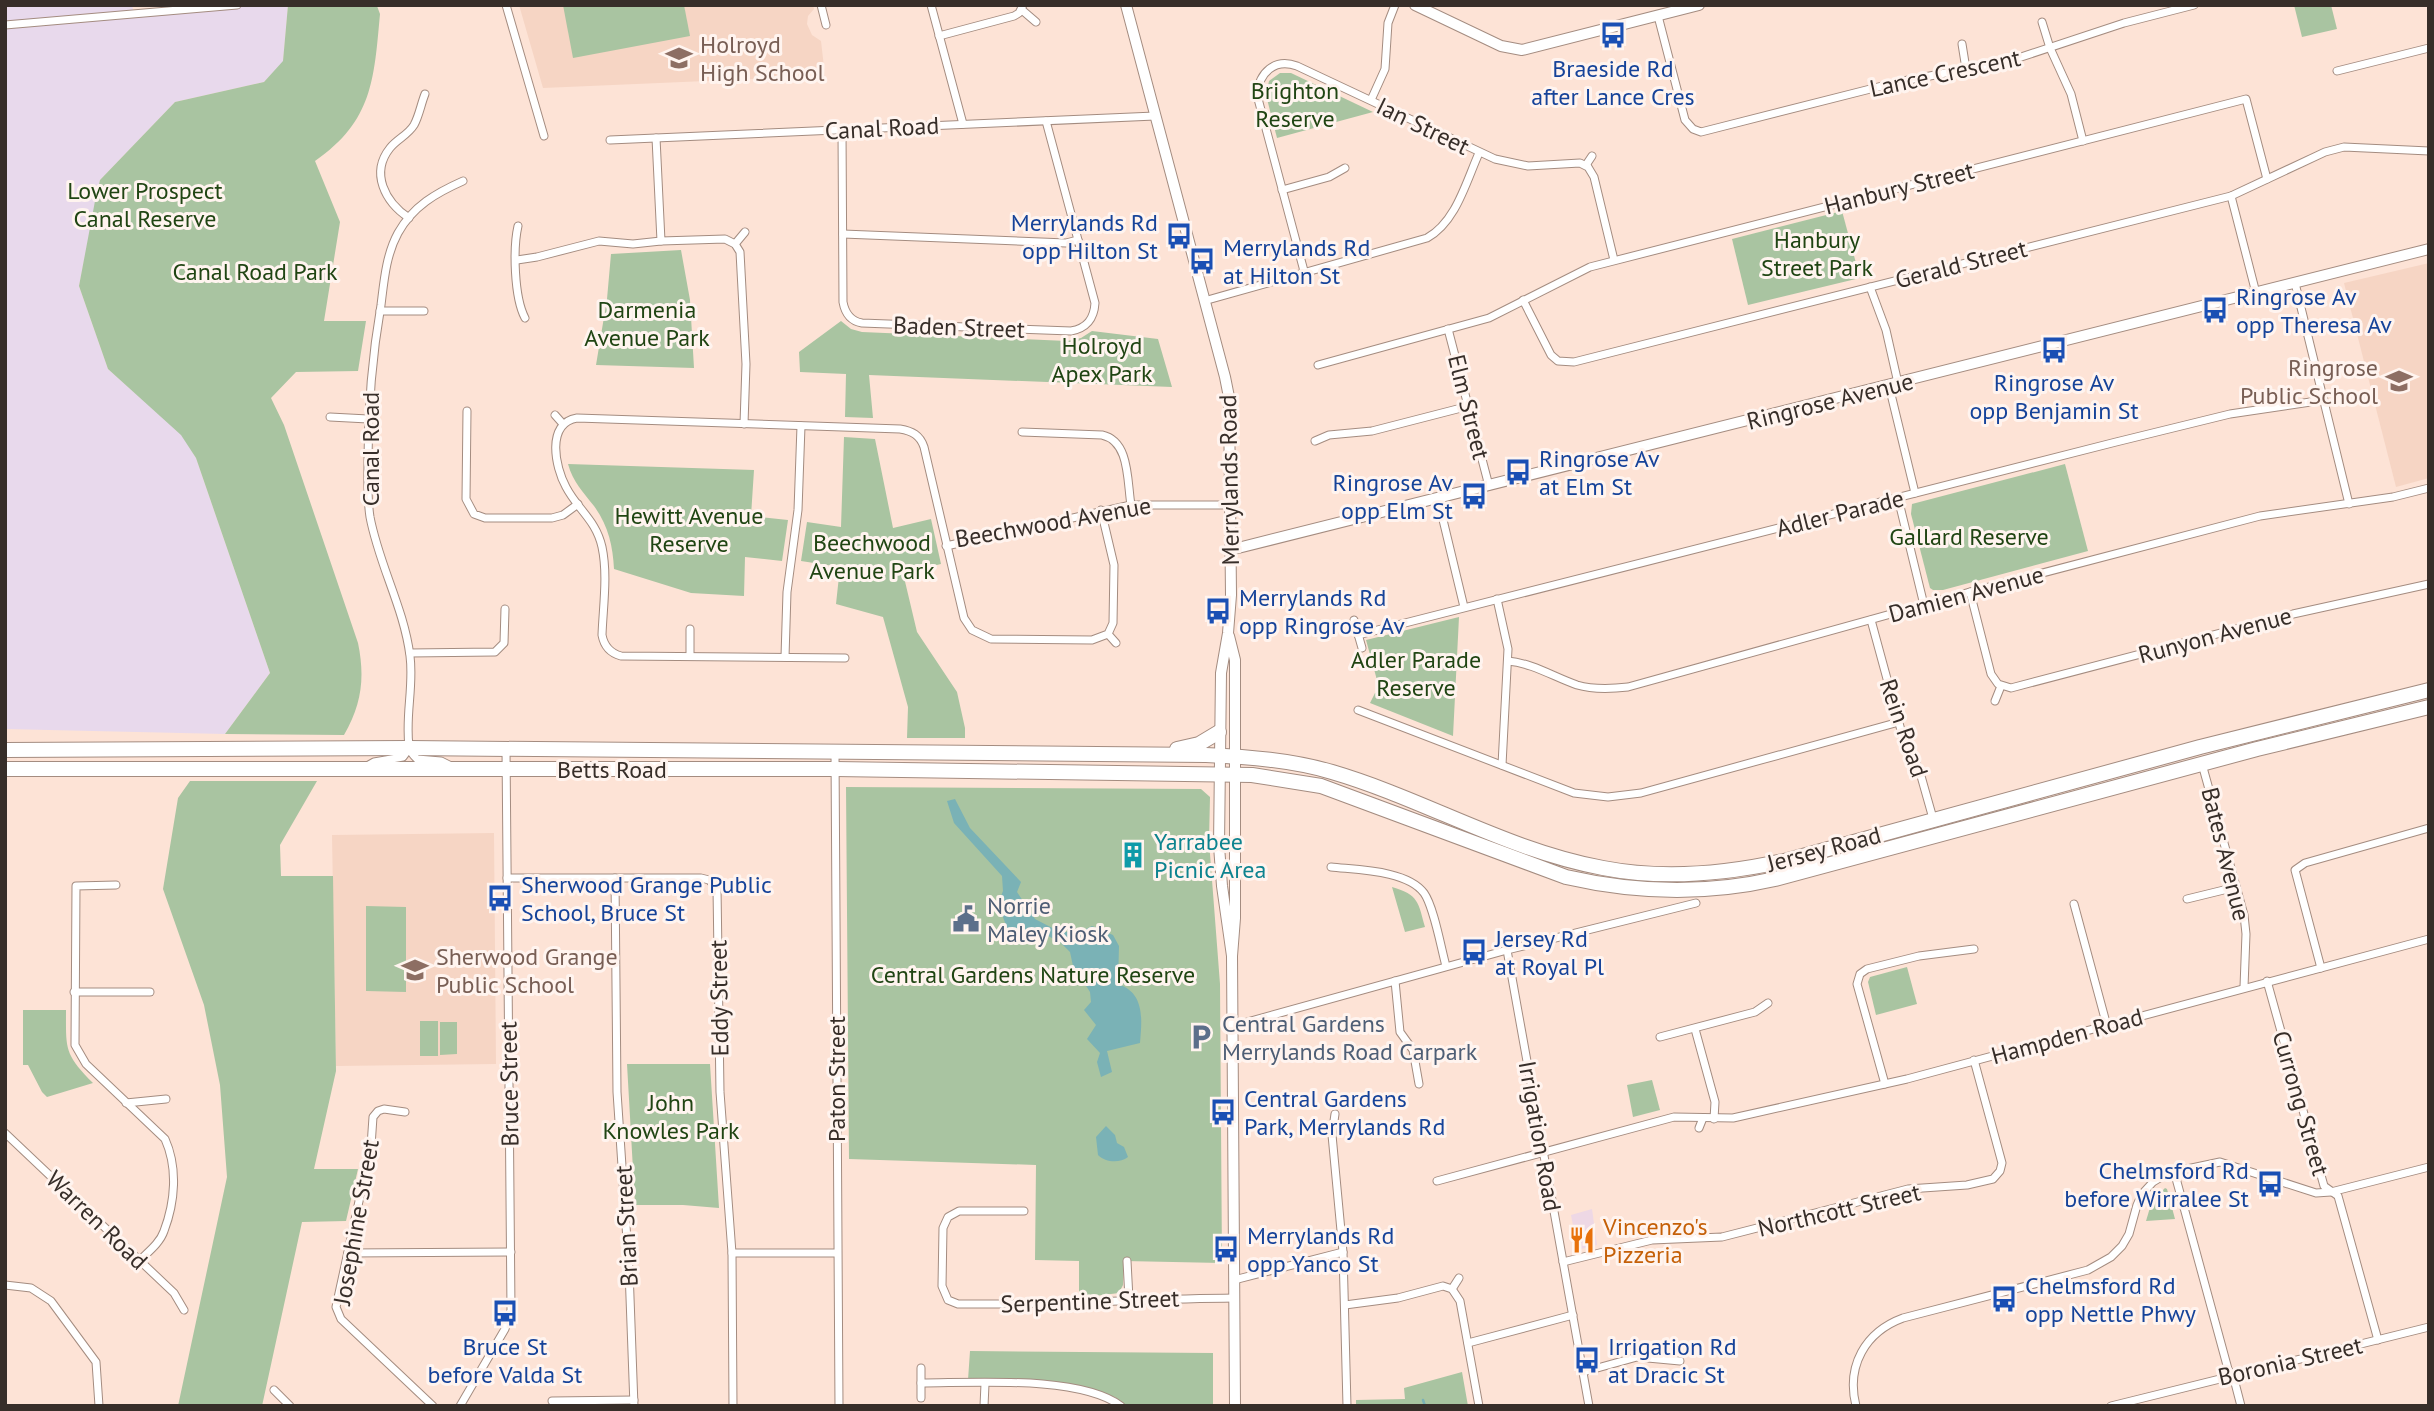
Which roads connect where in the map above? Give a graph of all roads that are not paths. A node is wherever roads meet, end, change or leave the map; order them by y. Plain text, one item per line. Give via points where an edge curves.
1 (237, 5) edge
2 (506, 5) edge
3 (821, 5) edge
4 (931, 5) edge
5 (1126, 5) edge
6 (1395, 5) edge
7 (1415, 5) edge
8 (1699, 5) edge
9 (2194, 5) edge
10 (1022, 8) edge
11 (1658, 16) junction
12 (2042, 22) dead end
13 (1036, 23) dead end
14 (5, 25) edge
15 (827, 25) dead end
16 (939, 36) junction
17 (1962, 44) dead end
18 (2050, 48) junction
19 (2429, 48) edge
20 (1966, 69) junction
21 (2337, 71) dead end
22 (425, 94) dead end
23 (1371, 100) junction
24 (1155, 116) junction
25 (1046, 121) junction
26 (963, 124) junction
27 (842, 130) junction
28 (544, 136) dead end
29 (656, 138) junction
30 (610, 140) dead end
31 (2084, 141) junction
32 (2429, 151) edge
33 (1479, 153) junction
34 (1592, 156) dead end
35 (1586, 165) junction
36 (1345, 168) dead end
37 (2267, 179) junction
38 (463, 181) dead end
39 (1282, 190) junction
40 (2231, 196) junction
41 (409, 218) junction
42 (519, 226) dead end
43 (746, 232) dead end
44 (843, 234) junction
45 (1078, 240) junction
46 (661, 241) junction
47 (735, 244) junction
48 (2429, 249) edge
49 (517, 260) junction
50 (1615, 260) junction
51 (1304, 271) junction
52 (2295, 283) junction
53 (1870, 287) junction
54 (2256, 293) junction
55 (1523, 300) junction
56 (1204, 301) junction
57 (424, 310) dead end
58 (380, 311) junction
59 (525, 318) dead end
60 (1448, 329) junction
61 (1318, 365) dead end
62 (1894, 384) junction
63 (2324, 400) junction
64 (1469, 406) junction
65 (467, 411) dead end
66 (555, 415) dead end
67 (330, 417) dead end
68 (368, 419) junction
69 (563, 424) junction
70 (744, 424) junction
71 (801, 426) junction
72 (1023, 432) dead end
73 (1315, 441) dead end
74 (1489, 486) junction
75 (2429, 488) edge
76 (1915, 493) junction
77 (1898, 498) junction
78 (1438, 499) junction
79 (2350, 503) junction
80 (578, 504) junction
81 (1131, 505) junction
82 (1230, 505) junction
83 (1101, 510) junction
84 (946, 546) junction
85 (1230, 550) junction
86 (2429, 584) edge
87 (1970, 592) junction
88 (1497, 599) junction
89 (1924, 605) junction
90 (1464, 607) junction
91 (505, 610) dead end
92 (1354, 620) dead end
93 (1871, 620) junction
94 (690, 629) dead end
95 (1228, 633) junction
96 (1108, 634) junction
97 (1358, 635) junction
98 (1116, 643) dead end
99 (1362, 648) dead end
100 (608, 649) junction
101 (410, 653) junction
102 (601, 656) dead end
103 (690, 656) junction
104 (785, 657) junction
105 (845, 658) dead end
106 (1508, 661) junction
107 (2001, 686) junction
108 (2429, 690) edge
109 (1995, 701) dead end
110 (2429, 707) edge
111 (1358, 710) dead end
112 (1899, 722) junction
113 (1219, 732) junction
114 (409, 748) junction
115 (506, 749) junction
116 (5, 750) edge
117 (835, 753) junction
118 (1159, 755) junction
119 (1220, 755) junction
120 (1235, 756) junction
121 (2202, 764) junction
122 (1502, 765) junction
123 (364, 768) junction
124 (453, 768) junction
125 (506, 768) junction
126 (5, 769) edge
127 (835, 769) junction
128 (1220, 775) junction
129 (1235, 775) junction
130 (1933, 820) junction
131 (2429, 828) edge
132 (1937, 836) junction
133 (1331, 867) dead end
134 (507, 878) junction
135 (615, 878) junction
136 (116, 885) dead end
137 (2236, 887) junction
138 (2187, 899) dead end
139 (1696, 902) dead end
140 (2074, 904) dead end
141 (2429, 939) edge
142 (1974, 949) dead end
143 (1507, 950) junction
144 (1232, 956) junction
145 (1446, 966) junction
146 (2321, 968) junction
147 (1849, 970) dead end
148 (1859, 975) junction
149 (1395, 981) junction
150 (2267, 981) junction
151 (2244, 987) junction
152 (74, 992) junction
153 (150, 992) dead end
154 (1768, 1003) dead end
155 (1233, 1026) junction
156 (2107, 1026) junction
157 (1695, 1028) junction
158 (1660, 1037) dead end
159 (1974, 1060) junction
160 (1419, 1084) dead end
161 (1885, 1084) junction
162 (166, 1099) dead end
163 (126, 1103) junction
164 (405, 1112) dead end
165 (1335, 1114) dead end
166 (1703, 1118) junction
167 (1714, 1119) junction
168 (1699, 1128) dead end
169 (5, 1133) edge
170 (1543, 1153) junction
171 (2429, 1167) edge
172 (2174, 1171) junction
173 (1437, 1181) dead end
174 (2331, 1192) junction
175 (943, 1209) dead end
176 (1024, 1211) dead end
177 (949, 1216) junction
178 (348, 1252) junction
179 (511, 1252) junction
180 (1343, 1252) junction
181 (733, 1253) junction
182 (837, 1253) junction
183 (139, 1261) junction
184 (1126, 1261) dead end
185 (1563, 1262) junction
186 (1459, 1278) dead end
187 (1234, 1279) junction
188 (5, 1284) edge
189 (1452, 1289) junction
190 (1234, 1298) junction
191 (1129, 1299) junction
192 (1345, 1305) junction
193 (184, 1310) dead end
194 (1573, 1315) junction
195 (2429, 1327) edge
196 (2378, 1340) junction
197 (1468, 1343) junction
198 (1680, 1362) dead end
199 (921, 1368) dead end
200 (1583, 1372) junction
201 (2231, 1375) junction
202 (921, 1383) junction
203 (985, 1384) junction
204 (274, 1390) dead end
205 (921, 1398) dead end
206 (552, 1401) dead end
207 (634, 1403) edge
208 (1855, 1403) edge
209 (99, 1406) edge
210 (290, 1406) edge
211 (433, 1406) edge
212 (460, 1406) edge
213 (733, 1406) edge
214 (839, 1406) edge
215 (984, 1406) edge
216 (1121, 1406) edge
217 (1235, 1406) edge
218 (1347, 1406) edge
219 (1479, 1406) edge
220 (1589, 1406) edge
221 (2111, 1406) edge
222 (2241, 1406) edge

1 - 14 street
2 - 28 street
3 - 15 street
4 - 16 street
5 - 24 main road, Merrylands Road
6 - 23 street via 1388,23 1386,64
7 - 11 main road via 1517,50
8 - 11 main road
9 - 18 street, Lance Crescent
10 - 13 street
10 - 16 street via 1014,16
11 - 20 street, Lance Crescent via 1691,133
12 - 18 street
16 - 26 street
17 - 20 street
18 - 20 street, Lance Crescent
18 - 31 street via 2071,94
19 - 21 street
22 - 41 street via 414,124 389,149 381,168 385,194
23 - 33 street, Ian Street
23 - 39 street, Ian Street via 1293,64 1281,63 1266,71 1258,98
24 - 25 street, Canal Road
24 - 56 main road, Merrylands Road
25 - 26 street, Canal Road
25 - 45 street, Baden Street
26 - 27 street, Canal Road
27 - 29 street, Canal Road
27 - 44 street, Baden Street
29 - 30 street, Canal Road
29 - 46 street
31 - 37 street, Hanbury Street via 2246,99
31 - 50 street, Hanbury Street
32 - 37 street, Gerald Street via 2344,147
33 - 35 street, Ian Street via 1528,166
33 - 51 street via 1451,215 1435,233 1418,242
34 - 35 street
35 - 50 street via 1594,177
36 - 39 street
37 - 40 street, Gerald Street
38 - 41 street, Canal Road via 437,192
39 - 51 street, Ian Street
40 - 53 street, Gerald Street
40 - 54 street
41 - 58 street, Canal Road via 388,261
42 - 49 street
43 - 47 street
44 - 45 street
44 - 45 street, Baden Street via 843,302 855,321 1067,331 1086,326 1095,309
46 - 47 street via 721,239
46 - 49 street via 599,241
47 - 70 street via 741,258
48 - 52 main road, Ringrose Avenue
49 - 59 street via 519,303
50 - 55 street, Hanbury Street via 1581,270
51 - 56 street
52 - 54 main road, Ringrose Avenue
52 - 63 street
53 - 55 street, Gerald Street via 1570,363 1551,355
53 - 62 street via 1886,330
54 - 62 main road, Ringrose Avenue
55 - 60 street, Hanbury Street via 1489,317
56 - 82 main road, Merrylands Road via 1227,384
57 - 58 street
58 - 68 street, Canal Road
60 - 61 street, Hanbury Street
60 - 64 street, Elm Street
62 - 74 main road, Ringrose Avenue
62 - 76 street
63 - 76 street, Adler Parade via 2230,414
63 - 79 street
64 - 73 street
64 - 74 street, Elm Street
65 - 80 street via 469,514 549,519
66 - 69 street
67 - 68 street
68 - 101 street, Canal Road via 373,532
69 - 70 street, Beechwood Avenue via 577,418
69 - 80 street via 557,434 558,466
70 - 71 street, Beechwood Avenue
71 - 84 street, Beechwood Avenue via 919,432
71 - 104 street
72 - 81 street via 1118,437
74 - 78 main road, Ringrose Avenue
75 - 79 street, Damien Avenue
76 - 77 street, Adler Parade
77 - 88 street, Adler Parade
77 - 89 street
78 - 85 main road, Ringrose Avenue
78 - 90 street
79 - 87 street, Damien Avenue via 2260,516
80 - 100 street via 592,521 603,548 602,635
81 - 82 street, Beechwood Avenue
81 - 83 street, Beechwood Avenue
82 - 85 main road, Merrylands Road
83 - 84 street, Beechwood Avenue
83 - 96 street via 1114,565 1113,623
84 - 96 street via 964,618 980,635 991,639 1092,640
85 - 95 main road, Merrylands Road
86 - 107 street, Runyon Avenue via 2293,614 2015,687
87 - 89 street, Damien Avenue
87 - 107 street via 1991,674
88 - 90 street, Adler Parade
88 - 106 street
89 - 93 street, Damien Avenue
90 - 97 street, Adler Parade
91 - 101 street via 502,651
92 - 97 street
93 - 106 street, Damien Avenue via 1612,689 1582,686
93 - 112 street, Rein Road
94 - 103 street
95 - 113 main road, Merrylands Road via 1222,659
95 - 120 main road, Merrylands Road via 1235,660
96 - 98 street
97 - 99 street
100 - 102 street
100 - 103 street via 621,656
101 - 114 street, Canal Road
103 - 104 street
104 - 105 street
106 - 122 street
107 - 109 street
108 - 130 highway, Jersey Road
110 - 121 highway, Jersey Road
111 - 122 street
112 - 122 street via 1625,796 1574,793
112 - 130 street, Rein Road
113 - 118 highway via 1199,744
113 - 119 main road, Merrylands Road
114 - 115 highway, Betts Road
114 - 116 highway, Betts Road
114 - 123 street via 402,757
114 - 124 street via 417,759 441,761
115 - 117 highway, Betts Road
115 - 125 street, Bruce Street
117 - 118 highway, Betts Road
117 - 127 street, Paton Street
118 - 119 highway, Betts Road
119 - 120 highway, Jersey Road
119 - 128 main road, Merrylands Road
120 - 129 main road, Merrylands Road
120 - 130 highway, Jersey Road via 1331,772 1545,852 1592,866 1640,873 1684,875 1750,869
121 - 132 highway, Jersey Road
121 - 137 street, Bates Avenue
123 - 124 highway, Betts Road
123 - 126 highway, Betts Road
124 - 125 highway, Betts Road
125 - 127 highway, Betts Road
125 - 134 street, Bruce Street
127 - 128 highway, Betts Road
127 - 182 street, Paton Street
128 - 129 highway, Jersey Road
128 - 144 main road, Merrylands Road via 1222,886
129 - 132 highway, Jersey Road via 1321,786 1543,870 1645,890 1749,885
129 - 144 main road, Merrylands Road
130 - 132 street, Rein Road
131 - 146 street via 2305,863 2295,870
133 - 145 street via 1382,873 1418,887 1426,898
134 - 135 street, Eddy Street
134 - 179 street, Bruce Street
135 - 181 street, Eddy Street via 706,878 717,888 720,1092
135 - 207 street, Brian Street via 617,1092
136 - 152 street via 76,886
137 - 138 street
137 - 151 street, Bates Avenue via 2246,934
139 - 143 street
140 - 156 street
141 - 146 street, Hampden Road
142 - 148 street via 1919,956
143 - 145 street
143 - 170 street, Irrigation Road
144 - 155 main road, Merrylands Road
145 - 149 street
146 - 150 street, Hampden Road
147 - 148 street
148 - 161 street via 1857,984
149 - 155 street
149 - 160 street via 1401,1032 1413,1050
150 - 151 street, Hampden Road
150 - 174 street, Currong Street via 2324,1186
151 - 156 street, Hampden Road
152 - 153 street
152 - 163 street via 79,1055
154 - 157 street via 1758,1011
155 - 187 main road, Merrylands Road
156 - 159 street, Hampden Road
157 - 158 street
157 - 167 street via 1715,1105
159 - 161 street, Hampden Road
159 - 185 street, Northcott Street via 2002,1163 1993,1178 1964,1186 1908,1189 1723,1237 1655,1240
161 - 167 street, Hampden Road
162 - 163 street
163 - 183 street via 165,1139 174,1172 164,1232
164 - 178 street, Josephine Street via 384,1109 373,1117
165 - 180 street via 1332,1135
166 - 167 street, Hampden Road
166 - 168 street
166 - 170 street, Hampden Road via 1674,1117
169 - 183 street, Warren Road
170 - 173 street, Hampden Road
170 - 185 street, Irrigation Road
171 - 174 street
172 - 174 street via 2223,1162 2316,1193
172 - 201 street
172 - 208 street via 2147,1187 2126,1240 2098,1266 1903,1318 1879,1330 1858,1358 1853,1379
174 - 196 street, Currong Street via 2338,1196
175 - 177 street
176 - 177 street via 959,1211
177 - 191 street, Serpentine Street via 943,1228 946,1302 1037,1305
178 - 179 street
178 - 211 street, Josephine Street via 338,1314
179 - 212 street, Bruce Street via 510,1317
180 - 187 street
180 - 192 street
181 - 182 street
181 - 213 street, Eddy Street
182 - 214 street, Paton Street
183 - 193 street, Warren Road via 178,1297
184 - 191 street
185 - 194 street, Irrigation Road
186 - 189 street
187 - 190 main road, Merrylands Road
188 - 209 street via 31,1288 51,1301 96,1362
189 - 192 street via 1443,1286
189 - 197 street via 1460,1300
190 - 191 street, Serpentine Street
190 - 217 main road, Merrylands Road
192 - 218 street
194 - 197 street
194 - 200 street, Irrigation Road
195 - 196 street, Boronia Street
196 - 201 street, Boronia Street
197 - 219 street
198 - 200 street via 1637,1357
199 - 202 street
200 - 220 street, Irrigation Road
201 - 221 street, Boronia Street
201 - 222 street
202 - 203 street
202 - 205 street
203 - 215 street
203 - 216 street via 1074,1388
204 - 210 street
206 - 207 street

